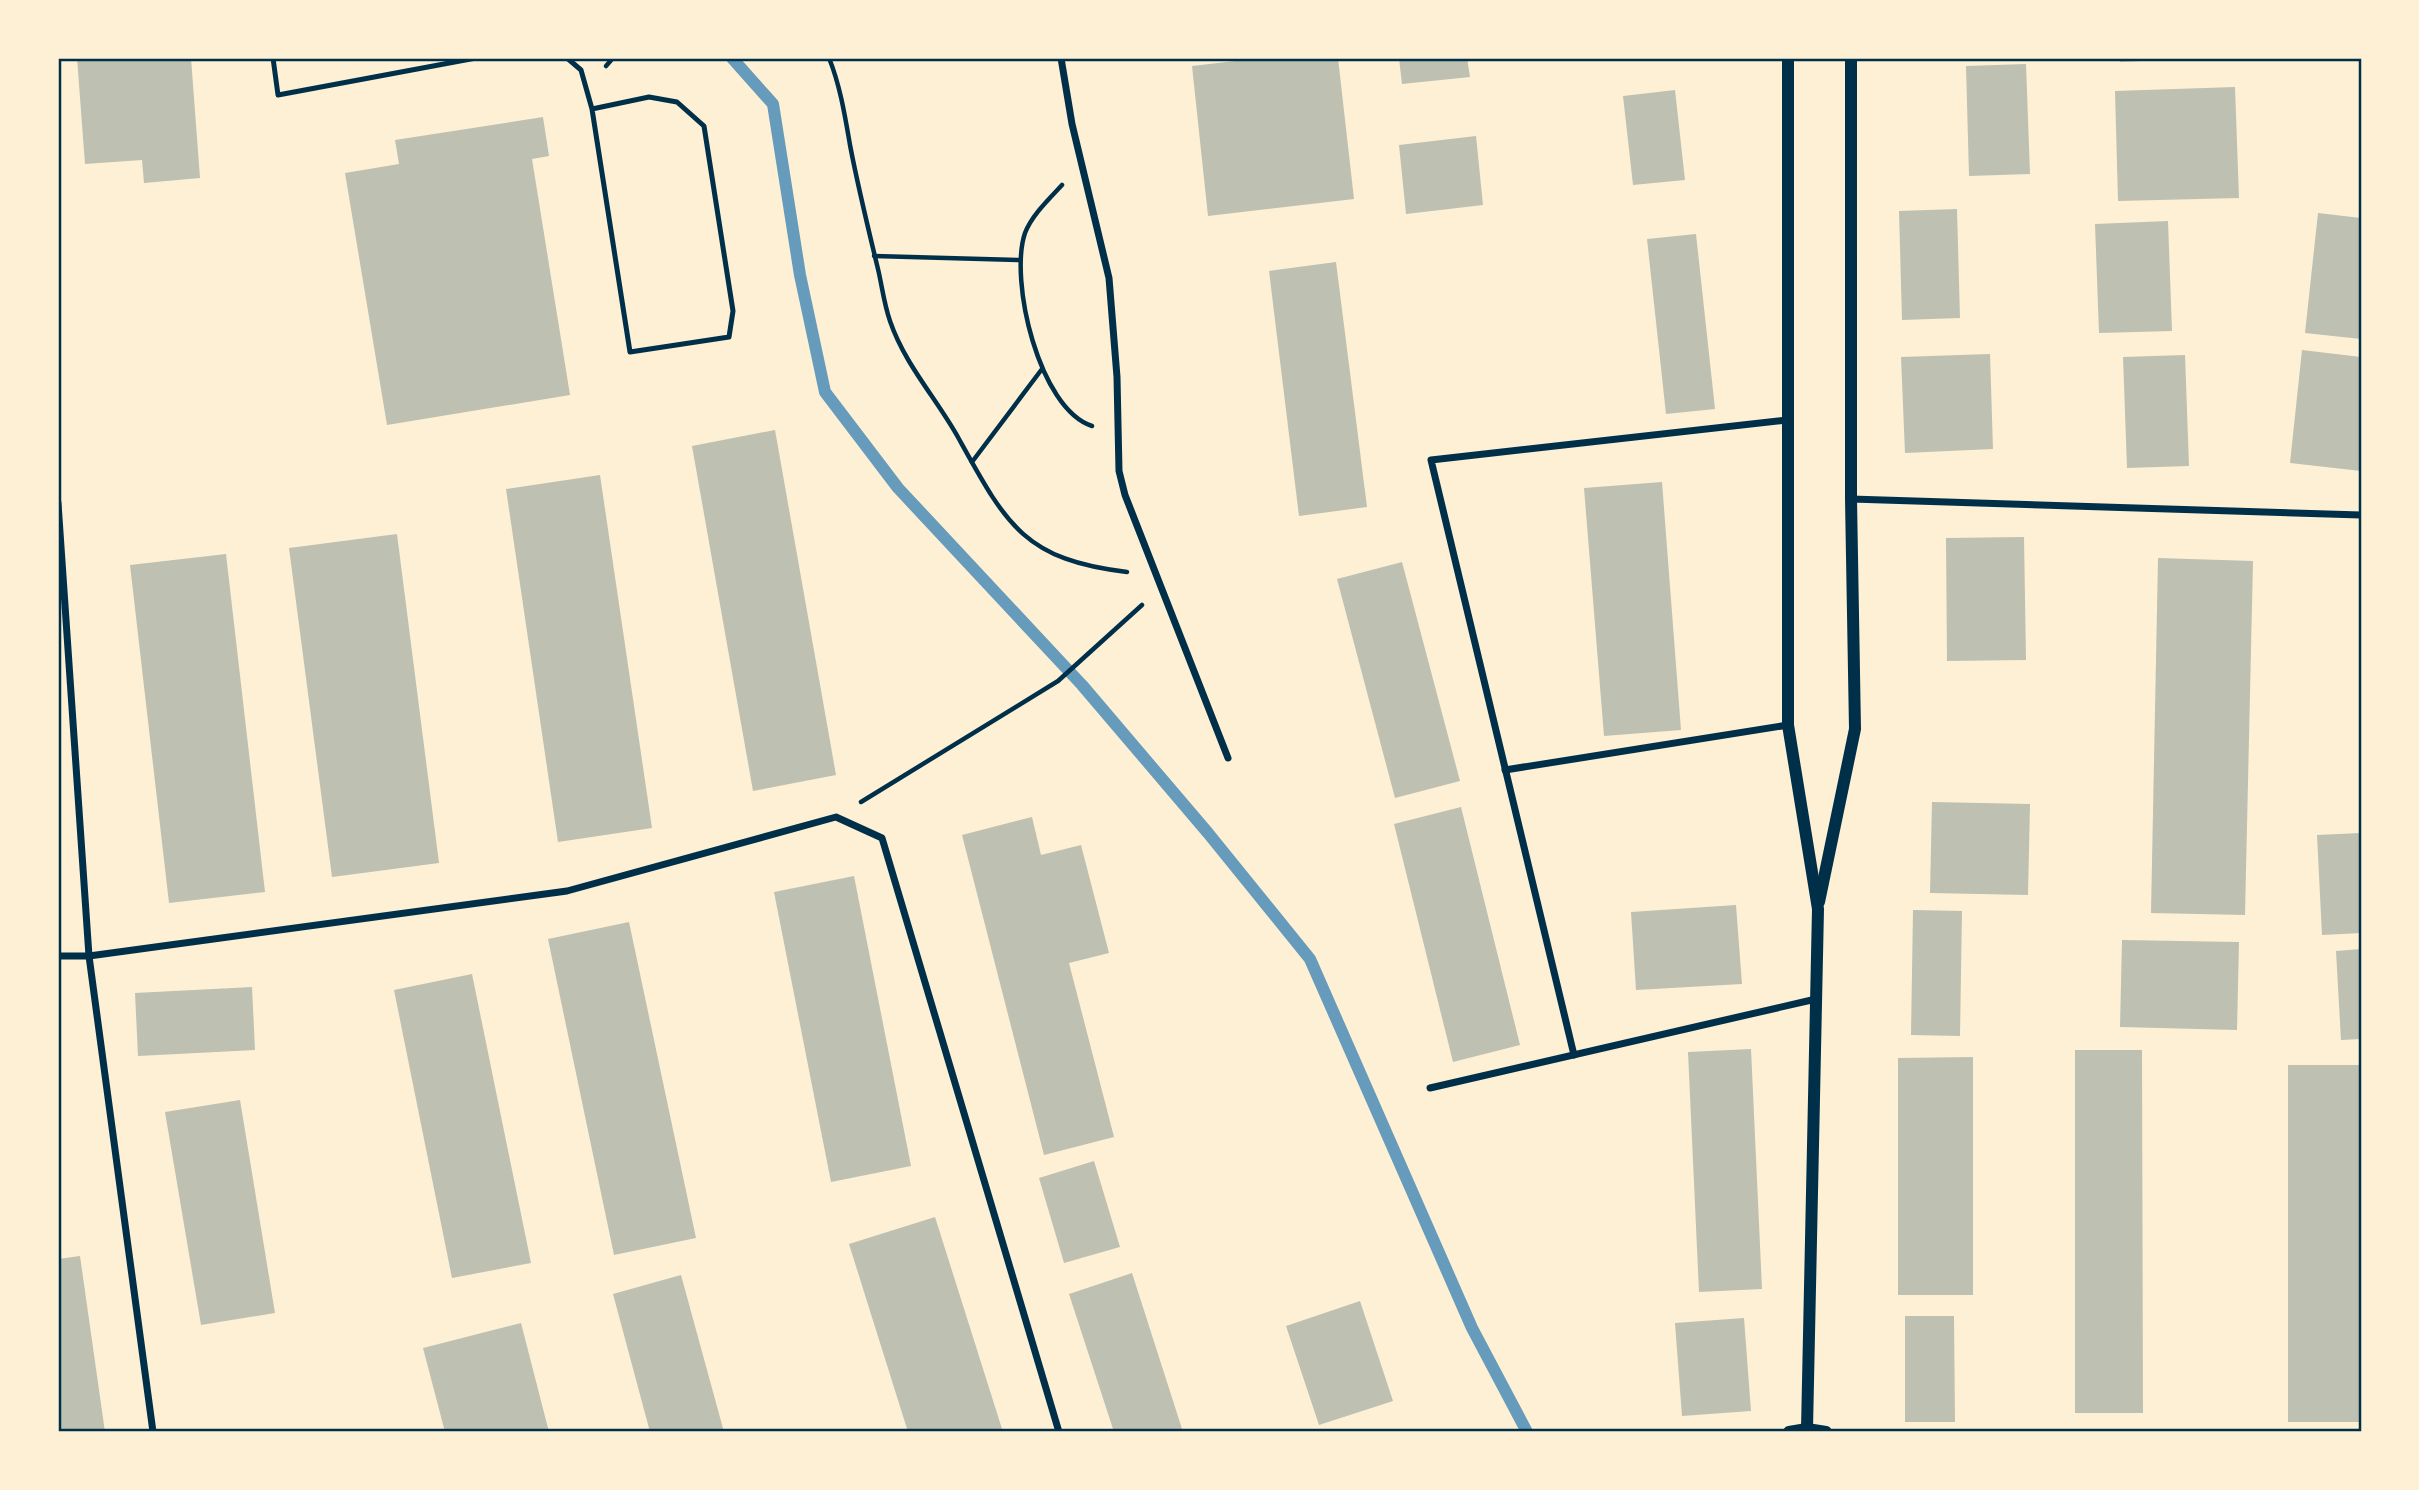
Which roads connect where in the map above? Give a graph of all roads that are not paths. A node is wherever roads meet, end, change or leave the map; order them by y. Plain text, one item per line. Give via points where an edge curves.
1 (273, 58) edge
2 (476, 58) edge
3 (568, 58) edge
4 (1061, 58) edge
5 (1788, 58) edge
6 (1851, 58) edge
7 (592, 109) junction
8 (1787, 420) junction
9 (1850, 499) junction
10 (58, 503) edge
11 (2361, 515) edge
12 (1788, 725) junction
13 (1228, 758) dead end
14 (1504, 770) junction
15 (1818, 909) junction
16 (58, 956) edge
17 (89, 956) junction
18 (1816, 999) junction
19 (1574, 1055) junction
20 (1430, 1088) dead end
21 (1807, 1429) junction
22 (153, 1432) edge
23 (1059, 1432) edge
24 (1789, 1432) edge
25 (1826, 1432) edge

1 - 2 lane via 278,95
3 - 7 lane via 581,69
4 - 13 street via 1109,278 1119,471
5 - 8 street
6 - 9 street
7 - 7 lane via 630,352 729,337 733,311 704,126 677,102 649,97
8 - 12 street
8 - 14 street via 1432,460
9 - 11 street
9 - 15 street via 1855,729
10 - 17 street
12 - 14 street
12 - 15 street
14 - 19 street
15 - 18 street
16 - 17 street
17 - 22 street
17 - 23 street via 567,891 836,817 882,838
18 - 19 street
18 - 21 street
19 - 20 street
21 - 24 street
21 - 25 street

